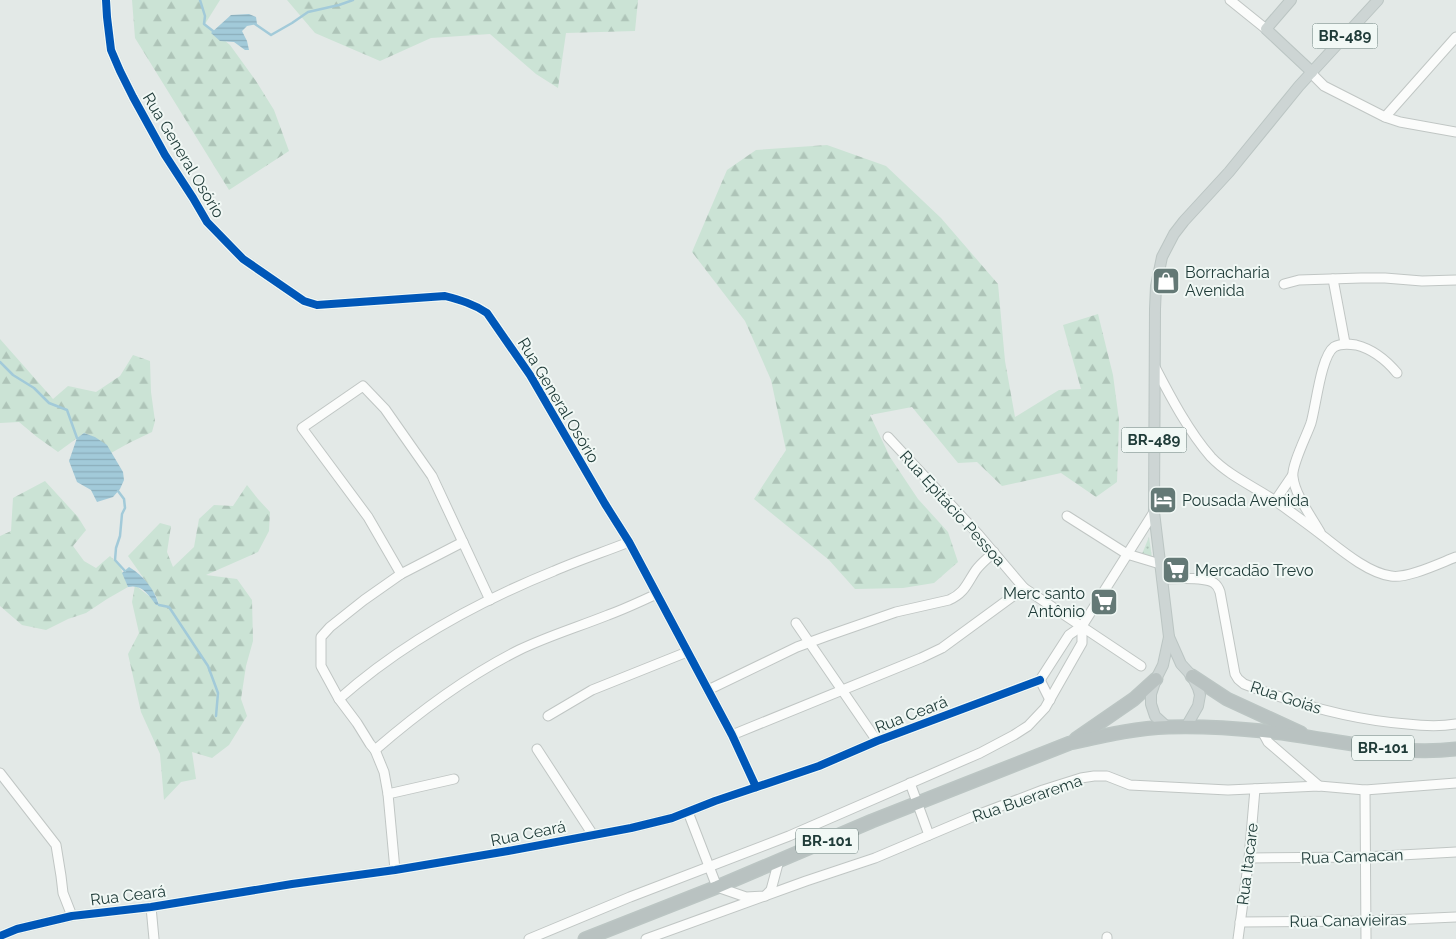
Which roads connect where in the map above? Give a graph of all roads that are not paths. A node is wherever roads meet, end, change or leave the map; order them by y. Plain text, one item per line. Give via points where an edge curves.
1 (106, 0) edge
2 (1230, 0) edge
3 (1291, 0) edge
4 (1378, 0) edge
5 (1266, 29) junction
6 (1456, 37) edge
7 (1312, 72) junction
8 (1385, 116) junction
9 (1456, 132) edge
10 (1333, 279) junction
11 (1456, 280) edge
12 (1284, 284) dead end
13 (1345, 344) junction
14 (1155, 367) junction
15 (1397, 373) dead end
16 (888, 437) dead end
17 (1292, 476) junction
18 (1275, 501) junction
19 (1154, 512) junction
20 (1067, 516) dead end
21 (1322, 535) junction
22 (463, 542) junction
23 (629, 542) junction
24 (994, 552) junction
25 (1127, 554) junction
26 (1456, 556) edge
27 (1160, 564) junction
28 (401, 574) junction
29 (1162, 579) junction
30 (1024, 588) junction
31 (657, 594) junction
32 (490, 600) junction
33 (796, 624) dead end
34 (1082, 626) junction
35 (1169, 637) junction
36 (809, 643) junction
37 (687, 652) junction
38 (1182, 664) junction
39 (1162, 665) junction
40 (1141, 666) dead end
41 (1192, 676) junction
42 (1156, 679) junction
43 (1040, 680) junction
44 (708, 690) junction
45 (842, 690) junction
46 (338, 699) junction
47 (1050, 700) junction
48 (548, 716) dead end
49 (1456, 724) edge
50 (1167, 727) junction
51 (1186, 727) junction
52 (1262, 731) junction
53 (732, 735) junction
54 (1310, 737) junction
55 (877, 741) junction
56 (1070, 743) junction
57 (537, 749) dead end
58 (375, 750) junction
59 (1456, 750) edge
60 (0, 773) edge
61 (454, 780) dead end
62 (910, 783) junction
63 (1456, 783) edge
64 (756, 786) junction
65 (1318, 786) junction
66 (1256, 789) junction
67 (1365, 790) junction
68 (388, 794) junction
69 (918, 803) junction
70 (688, 812) junction
71 (593, 835) junction
72 (929, 835) junction
73 (1456, 852) edge
74 (1365, 857) junction
75 (1249, 858) junction
76 (779, 860) junction
77 (709, 868) junction
78 (395, 870) junction
79 (717, 887) junction
80 (765, 896) junction
81 (151, 907) junction
82 (72, 916) junction
83 (1456, 917) edge
84 (1366, 920) junction
85 (1240, 922) junction
86 (0, 936) edge
87 (154, 939) edge
88 (529, 939) edge
89 (585, 939) edge
90 (646, 939) edge
91 (1238, 939) edge
92 (1366, 939) edge

1 - 23 street, Rua General Osório via 111,50 120,71 165,155 207,222 243,259 304,301 317,305 445,296 477,306 487,313 530,375
2 - 5 street
3 - 5 main road
4 - 7 main road, BR-489
5 - 7 main road
6 - 8 street
7 - 8 street via 1324,86
7 - 14 main road, BR-489 via 1168,244 1156,286
8 - 9 street via 1400,122
10 - 11 street
10 - 12 street
10 - 13 street
13 - 15 street via 1370,351
13 - 17 street via 1333,348 1326,359
14 - 18 street via 1191,431 1208,453 1228,471
14 - 19 main road, BR-489
16 - 24 street, Rua Epitácio Pessoa
17 - 18 street
17 - 21 street
18 - 21 street
19 - 25 street
19 - 27 main road, BR-489
20 - 25 street
21 - 26 street via 1363,564 1392,577
22 - 28 street
22 - 28 street via 432,476 385,410 363,386 302,428 368,517
22 - 32 street
23 - 31 street, Rua General Osório
23 - 32 street via 554,570
24 - 30 street, Rua Epitácio Pessoa
24 - 36 street via 956,597 896,612
25 - 27 street
25 - 34 street
27 - 29 main road, BR-489
28 - 46 street via 320,637 321,666
29 - 35 main road, BR-489
29 - 49 street, Rua Goiás via 1205,579 1217,587 1235,674 1244,684 1356,718 1432,726
30 - 34 street, Rua Epitácio Pessoa
30 - 45 street via 942,648
31 - 37 street, Rua General Osório
31 - 58 street via 519,650 491,665 418,714
32 - 46 street via 388,660
33 - 36 street
34 - 40 street, Rua Epitácio Pessoa
34 - 43 street via 1070,635
34 - 47 street via 1082,643
35 - 38 main road, BR-489
35 - 39 main road, BR-489
36 - 44 street
36 - 45 street
37 - 44 street, Rua General Osório
37 - 48 street via 592,690
38 - 39 main road
38 - 41 main road, BR-489
39 - 42 main road, BR-489
41 - 51 main road, BR-489 via 1200,695 1198,706
41 - 54 highway, BR-489 via 1227,698
42 - 50 main road, BR-489 via 1151,704 1155,716
42 - 56 highway, BR-489 via 1134,699
43 - 47 street
43 - 55 street, Rua Ceará
44 - 53 street, Rua General Osório
45 - 53 street
45 - 55 street
46 - 58 street
47 - 62 street via 1028,726 1014,735
50 - 51 highway, BR-101
50 - 56 highway, BR-101
51 - 52 highway, BR-101
52 - 54 highway, BR-101
52 - 65 street via 1268,742
53 - 64 street, Rua General Osório
54 - 59 highway, BR-101 via 1391,749
55 - 64 street, Rua Ceará via 819,766
56 - 69 highway, BR-101
57 - 71 street
58 - 68 street
60 - 82 street via 56,845 62,893
61 - 68 street
62 - 69 street
62 - 77 street
63 - 67 street, Rua Buerarema
64 - 70 street, Rua Ceará
65 - 66 street, Rua Buerarema
65 - 67 street, Rua Buerarema
66 - 72 street, Rua Buerarema via 1130,785 1107,776 1094,776 1043,790
66 - 75 street, Rua Itacare
67 - 74 street
68 - 78 street
69 - 72 street
69 - 76 highway, BR-101
70 - 71 street, Rua Ceará
70 - 77 street
71 - 78 street, Rua Ceará
72 - 80 street, Rua Buerarema via 875,858
73 - 74 street, Rua Camacan
74 - 75 street, Rua Camacan
74 - 84 street
75 - 85 street, Rua Itacare
76 - 79 highway, BR-101
76 - 80 street via 771,890
77 - 79 street
77 - 88 street
78 - 81 street, Rua Ceará
79 - 80 street via 746,897
79 - 89 highway, BR-101
80 - 90 street, Rua Buerarema
81 - 82 street, Rua Ceará
81 - 87 street
82 - 86 street, Rua Ceará
83 - 84 street, Rua Canavieiras
84 - 85 street, Rua Canavieiras
84 - 92 street
85 - 91 street, Rua Itacare

